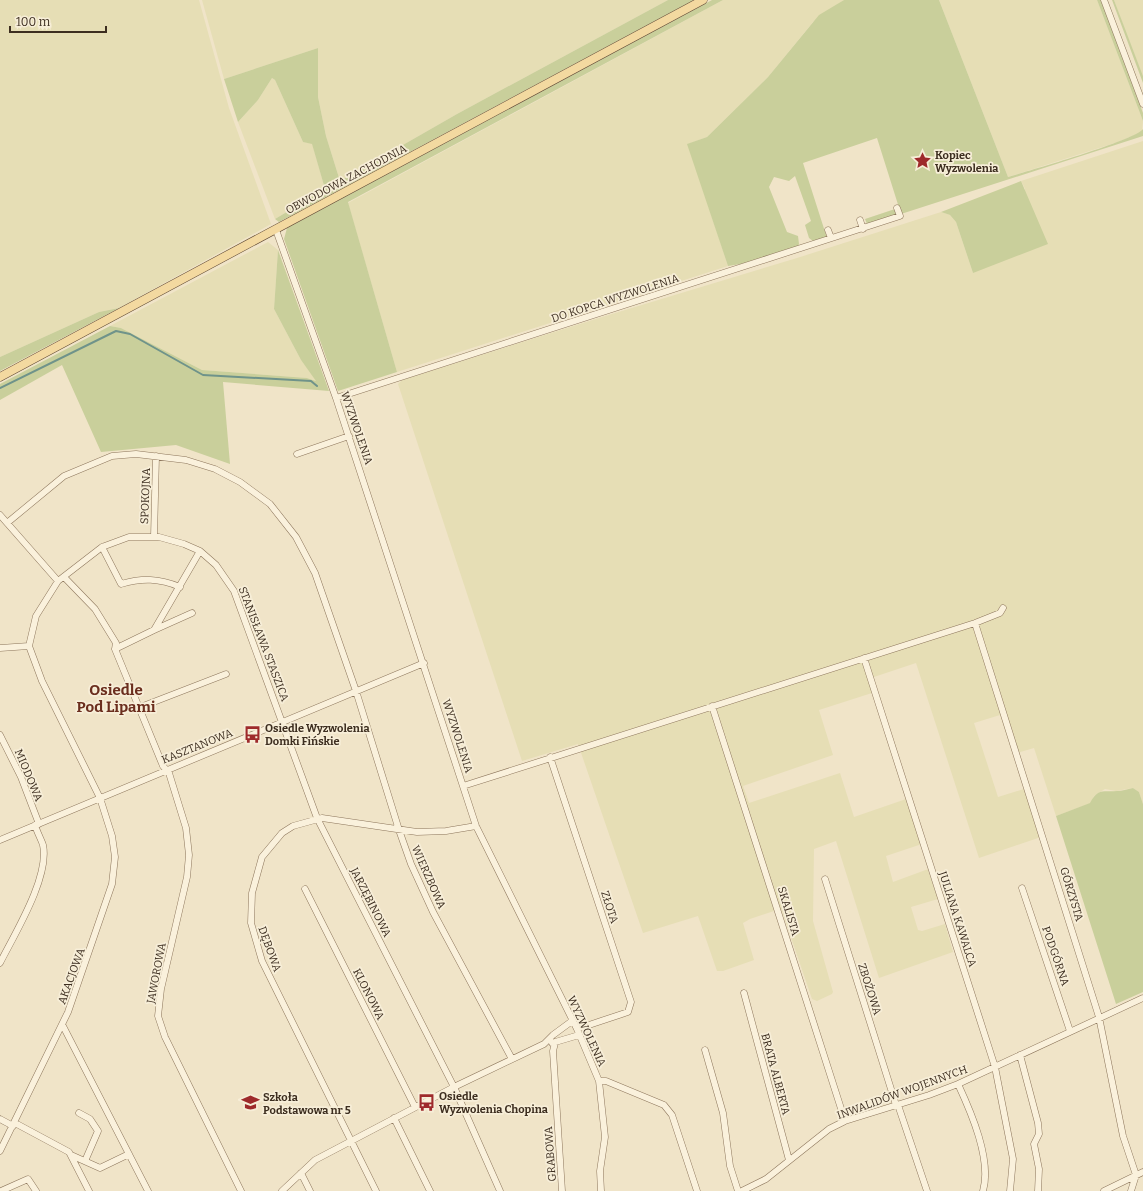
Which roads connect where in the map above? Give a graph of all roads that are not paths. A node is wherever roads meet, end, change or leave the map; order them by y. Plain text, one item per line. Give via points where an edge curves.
1 (703, 0) edge
2 (1104, 0) edge
3 (1143, 104) edge
4 (897, 208) dead end
5 (860, 220) dead end
6 (863, 229) junction
7 (276, 230) junction
8 (828, 230) dead end
9 (831, 238) junction
10 (0, 377) edge
11 (336, 398) junction
12 (349, 436) junction
13 (297, 454) dead end
14 (156, 456) junction
15 (0, 515) edge
16 (7, 523) junction
17 (154, 537) junction
18 (102, 547) junction
19 (200, 551) junction
20 (64, 577) junction
21 (58, 581) junction
22 (180, 587) junction
23 (1003, 608) dead end
24 (192, 613) dead end
25 (974, 622) junction
26 (154, 630) junction
27 (29, 646) junction
28 (0, 648) edge
29 (115, 649) junction
30 (864, 658) junction
31 (424, 664) junction
32 (226, 674) dead end
33 (356, 692) junction
34 (712, 706) junction
35 (138, 708) junction
36 (282, 722) junction
37 (0, 735) edge
38 (550, 757) junction
39 (166, 770) junction
40 (463, 786) junction
41 (100, 798) junction
42 (317, 818) junction
43 (37, 825) junction
44 (476, 826) junction
45 (399, 830) junction
46 (0, 840) edge
47 (825, 879) dead end
48 (1022, 888) dead end
49 (304, 889) dead end
50 (0, 963) edge
51 (744, 993) dead end
52 (1143, 998) edge
53 (1099, 1017) junction
54 (572, 1021) junction
55 (63, 1026) junction
56 (1070, 1031) junction
57 (578, 1032) junction
58 (555, 1043) junction
59 (544, 1044) junction
60 (705, 1050) dead end
61 (1020, 1055) junction
62 (512, 1059) junction
63 (995, 1068) junction
64 (599, 1081) junction
65 (958, 1084) junction
66 (454, 1087) junction
67 (897, 1105) junction
68 (415, 1107) junction
69 (79, 1113) dead end
70 (394, 1118) junction
71 (0, 1119) edge
72 (845, 1121) junction
73 (14, 1124) junction
74 (351, 1140) junction
75 (0, 1151) edge
76 (129, 1154) junction
77 (71, 1155) junction
78 (788, 1160) junction
79 (85, 1161) junction
80 (1143, 1172) edge
81 (301, 1173) junction
82 (1136, 1175) junction
83 (0, 1191) edge
84 (36, 1191) edge
85 (89, 1191) edge
86 (148, 1191) edge
87 (241, 1191) edge
88 (282, 1191) edge
89 (310, 1191) edge
90 (376, 1191) edge
91 (430, 1191) edge
92 (500, 1191) edge
93 (562, 1191) edge
94 (601, 1191) edge
95 (697, 1191) edge
96 (738, 1191) edge
97 (742, 1191) edge
98 (927, 1191) edge
99 (983, 1191) edge
100 (1010, 1191) edge
101 (1038, 1191) edge
102 (1104, 1191) edge
103 (1131, 1191) edge

1 - 7 main road, OBWODOWA ZACHODNIA
2 - 3 street
4 - 6 street, DO KOPCA WYZWOLENIA via 900,216
5 - 6 street
6 - 9 street, DO KOPCA WYZWOLENIA
7 - 10 main road, OBWODOWA ZACHODNIA
7 - 11 street, WYZWOLENIA
8 - 9 street
9 - 11 street, DO KOPCA WYZWOLENIA
11 - 12 street, WYZWOLENIA
12 - 13 street
12 - 31 street, WYZWOLENIA
14 - 16 street, WIERZBOWA via 112,456 64,476
14 - 17 street, SPOKOJNA
14 - 33 street, WIERZBOWA via 186,460 215,469 240,482 270,504 296,537 315,573
15 - 16 street
16 - 21 street
17 - 18 street, STANISŁAWA STASZICA via 129,537
17 - 19 street, STANISŁAWA STASZICA via 184,544
18 - 20 street, STANISŁAWA STASZICA
18 - 22 street via 121,584 136,579 151,579 166,581
19 - 22 street
19 - 36 street, STANISŁAWA STASZICA via 216,564 234,590
20 - 21 street, STANISŁAWA STASZICA
20 - 29 street, JAWOROWA via 95,609 116,643
21 - 27 street via 36,616
22 - 26 street
23 - 25 street via 1000,613
24 - 26 street
25 - 30 street
25 - 53 street, GÓRZYSTA
26 - 29 street
27 - 28 street
27 - 41 street, AKACJOWA via 42,681
29 - 35 street, JAWOROWA
30 - 34 street
30 - 63 street, JULIANA KAWALCA
31 - 33 street, KASZTANOWA
31 - 40 street, WYZWOLENIA
32 - 35 street
33 - 36 street, KASZTANOWA
33 - 45 street, WIERZBOWA
34 - 38 street
34 - 72 street, SKALISTA
35 - 39 street, JAWOROWA
36 - 39 street, KASZTANOWA
36 - 42 street, JARZĘBINOWA
37 - 43 street, MIODOWA via 21,777
38 - 40 street
38 - 57 street, ZŁOTA via 631,1002 628,1012
39 - 41 street, KASZTANOWA
39 - 87 street, JAWOROWA via 186,828 189,855 187,877 161,989 158,1016 165,1037
40 - 44 street, WYZWOLENIA
41 - 43 street, KASZTANOWA
41 - 55 street, AKACJOWA via 112,836 115,856 112,884
42 - 45 street, DĘBOWA
42 - 66 street, JARZĘBINOWA
42 - 74 street, DĘBOWA via 293,826 282,833 262,857 252,894 251,924 262,961
43 - 46 street, KASZTANOWA
43 - 50 street, MIODOWA via 43,846 37,888
44 - 45 street, DĘBOWA via 446,831
44 - 54 street, WYZWOLENIA
45 - 62 street, WIERZBOWA via 433,912
47 - 67 street, ZBOŻOWA
48 - 56 street, PODGÓRNA
49 - 68 street, KLONOWA
51 - 78 street, BRATA ALBERTA
52 - 53 street, INWALIDÓW WOJENNYCH
53 - 56 street, INWALIDÓW WOJENNYCH
53 - 82 street, GÓRZYSTA via 1123,1136
54 - 57 street, WYZWOLENIA
54 - 59 street via 553,1034
55 - 73 street, AKACJOWA
55 - 76 street
56 - 61 street, INWALIDÓW WOJENNYCH
57 - 58 street
57 - 64 street, WYZWOLENIA
58 - 59 street
58 - 93 street, GRABOWA via 553,1051
59 - 62 street
60 - 96 street via 723,1113 730,1166
61 - 63 street, INWALIDÓW WOJENNYCH
61 - 101 street via 1038,1123 1038,1134 1034,1144 1039,1169
62 - 66 street
63 - 65 street, INWALIDÓW WOJENNYCH
63 - 100 street, JULIANA KAWALCA via 1013,1159
64 - 94 street via 605,1137 600,1171
64 - 95 street, WYZWOLENIA via 606,1081 664,1105 672,1115
65 - 67 street, INWALIDÓW WOJENNYCH
65 - 99 street via 984,1156
66 - 68 street
66 - 92 street, JARZĘBINOWA
67 - 72 street, INWALIDÓW WOJENNYCH
67 - 98 street, ZBOŻOWA
68 - 70 street
69 - 79 street via 90,1119 98,1131
70 - 74 street
70 - 91 street
71 - 73 street
72 - 78 street, INWALIDÓW WOJENNYCH via 829,1129
73 - 75 street, AKACJOWA
73 - 77 street
74 - 81 street via 316,1160
74 - 90 street, DĘBOWA
76 - 79 street via 100,1168
76 - 86 street
77 - 79 street
77 - 85 street
78 - 97 street, INWALIDÓW WOJENNYCH via 766,1179
80 - 82 street
81 - 88 street
81 - 89 street
82 - 102 street
82 - 103 street
83 - 84 street via 28,1179

